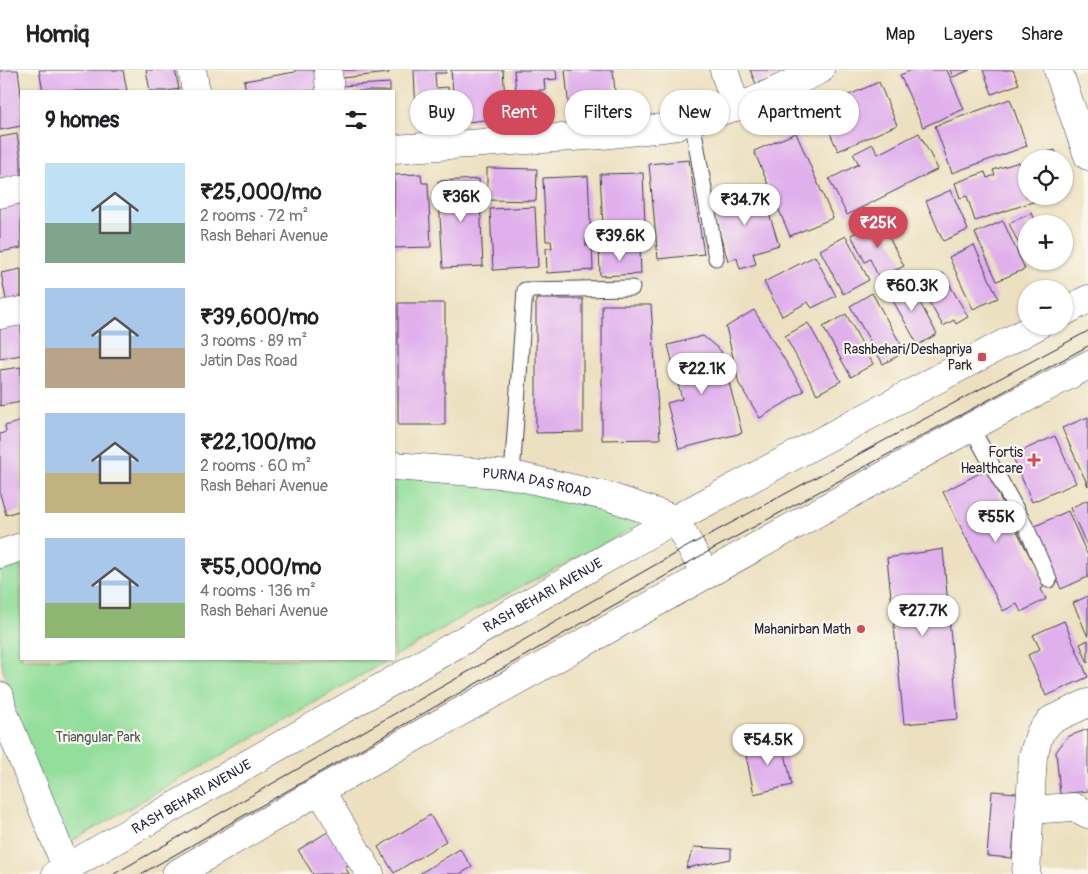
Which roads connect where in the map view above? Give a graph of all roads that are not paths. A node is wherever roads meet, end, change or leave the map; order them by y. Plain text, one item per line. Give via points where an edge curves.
1 (192, 70) edge
2 (328, 70) edge
3 (724, 70) edge
4 (820, 70) edge
5 (1058, 70) edge
6 (196, 90) edge
7 (330, 90) edge
8 (736, 107) junction
9 (729, 109) edge
10 (660, 128) edge
11 (695, 135) edge
12 (395, 150) edge
13 (1088, 156) edge
14 (20, 190) edge
15 (0, 194) edge
16 (716, 258) dead end
17 (632, 288) dead end
18 (1088, 299) edge
19 (1073, 307) edge
20 (20, 311) edge
21 (0, 315) edge
22 (1020, 335) edge
23 (1088, 365) edge
24 (971, 427) junction
25 (395, 466) edge
26 (512, 475) junction
27 (675, 519) junction
28 (20, 547) edge
29 (0, 554) edge
30 (706, 575) junction
31 (1049, 580) dead end
32 (0, 696) edge
33 (1088, 703) edge
34 (320, 790) junction
35 (1030, 810) junction
36 (1088, 814) edge
37 (64, 872) edge
38 (176, 874) edge
39 (370, 874) edge
40 (1026, 874) edge

1 - 6 main road
2 - 7 main road
3 - 8 main road
4 - 8 main road via 754,102
5 - 13 main road
8 - 9 main road
10 - 12 main road
11 - 16 lane
14 - 15 main road
17 - 26 lane via 525,290
18 - 19 main road
20 - 21 main road
22 - 27 main road, RASH BEHARI AVENUE
23 - 24 main road
24 - 30 main road
24 - 31 lane via 1027,529
25 - 26 main road, PURNA DAS ROAD
26 - 27 main road, PURNA DAS ROAD via 610,497
27 - 30 main road
27 - 37 main road, RASH BEHARI AVENUE
28 - 29 main road
30 - 34 main road
32 - 37 main road
33 - 35 main road via 1051,720 1040,733 1033,756
34 - 38 main road
34 - 39 main road
35 - 36 main road via 1074,807
35 - 40 main road

